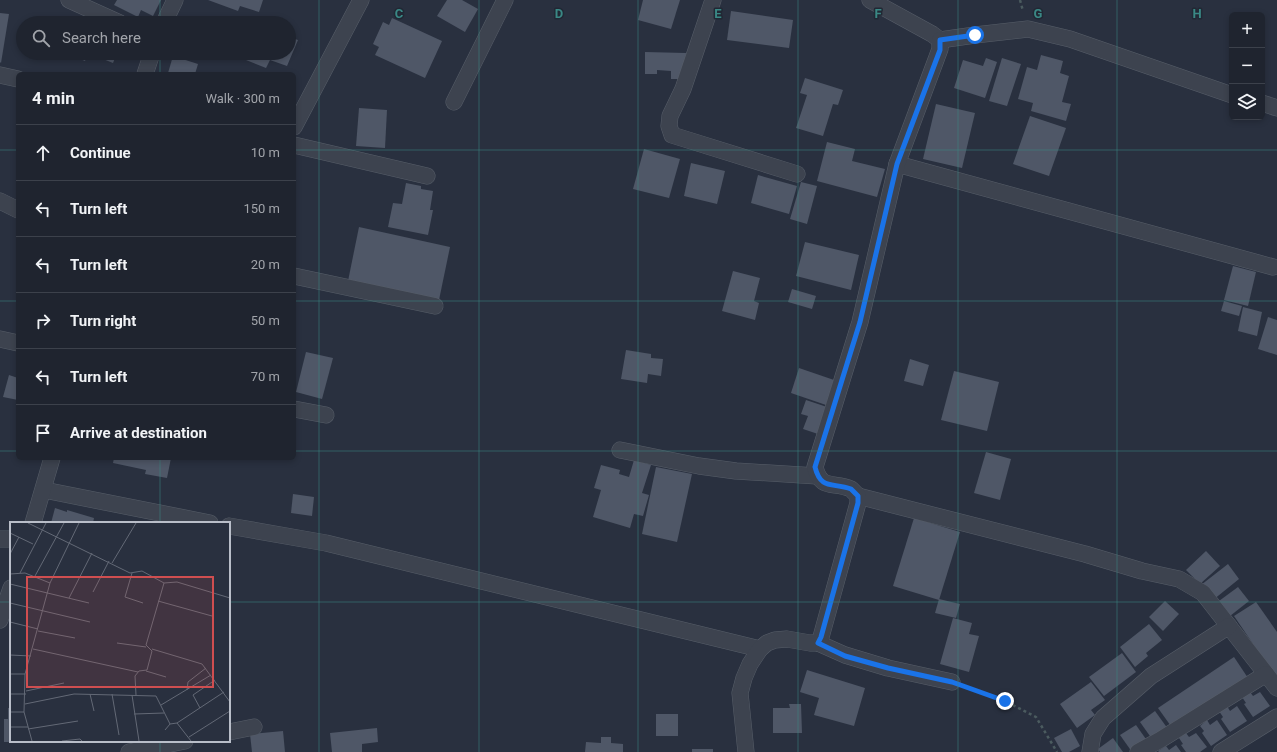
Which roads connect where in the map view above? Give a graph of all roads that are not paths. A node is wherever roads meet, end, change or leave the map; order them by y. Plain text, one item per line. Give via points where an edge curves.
1 (69, 0) edge
2 (176, 0) edge
3 (362, 0) edge
4 (505, 0) edge
5 (713, 0) edge
6 (870, 0) edge
7 (104, 16) edge
8 (168, 16) edge
9 (940, 40) junction
10 (150, 60) edge
11 (146, 72) edge
12 (0, 75) edge
13 (16, 79) edge
14 (1229, 94) edge
15 (454, 102) dead end
16 (1265, 104) edge
17 (1277, 108) edge
18 (296, 123) edge
19 (296, 145) edge
20 (897, 164) junction
21 (797, 174) dead end
22 (427, 176) dead end
23 (0, 201) edge
24 (16, 209) edge
25 (1273, 266) dead end
26 (296, 276) edge
27 (435, 306) dead end
28 (0, 338) edge
29 (16, 342) edge
30 (296, 409) edge
31 (326, 415) dead end
32 (620, 450) dead end
33 (52, 460) edge
34 (817, 476) junction
35 (44, 490) junction
36 (858, 496) junction
37 (33, 522) edge
38 (205, 522) edge
39 (230, 526) edge
40 (10, 591) edge
41 (0, 620) edge
42 (1229, 626) junction
43 (818, 643) junction
44 (760, 649) junction
45 (1266, 674) junction
46 (952, 682) road end
47 (1277, 688) edge
48 (1277, 717) edge
49 (254, 727) dead end
50 (230, 732) edge
51 (180, 742) edge
52 (129, 752) edge
53 (746, 752) edge
54 (1090, 752) edge
55 (1138, 752) edge
56 (1221, 752) edge

1 - 7 street
2 - 8 street
3 - 18 street
4 - 15 street
5 - 21 street via 683,89 670,116 669,126 672,135
6 - 9 street
9 - 14 street via 1028,29 1070,40
9 - 20 street via 940,50
10 - 11 street
12 - 13 street
16 - 17 street
19 - 22 street
20 - 25 street
20 - 34 street via 860,322 815,467
23 - 24 street
26 - 27 street
28 - 29 street
30 - 31 street
32 - 34 street via 736,471
33 - 35 street
34 - 36 street via 824,483 852,490
35 - 37 street
35 - 38 street
36 - 42 street via 1179,578 1203,593
36 - 43 street
39 - 44 street via 326,543
40 - 41 street
42 - 45 street
42 - 54 street via 1151,676 1103,718 1092,734
43 - 44 street via 775,640
43 - 46 street via 845,656
44 - 53 street via 750,664 740,693
45 - 47 street
45 - 55 street
48 - 56 street
49 - 50 street
51 - 52 street

